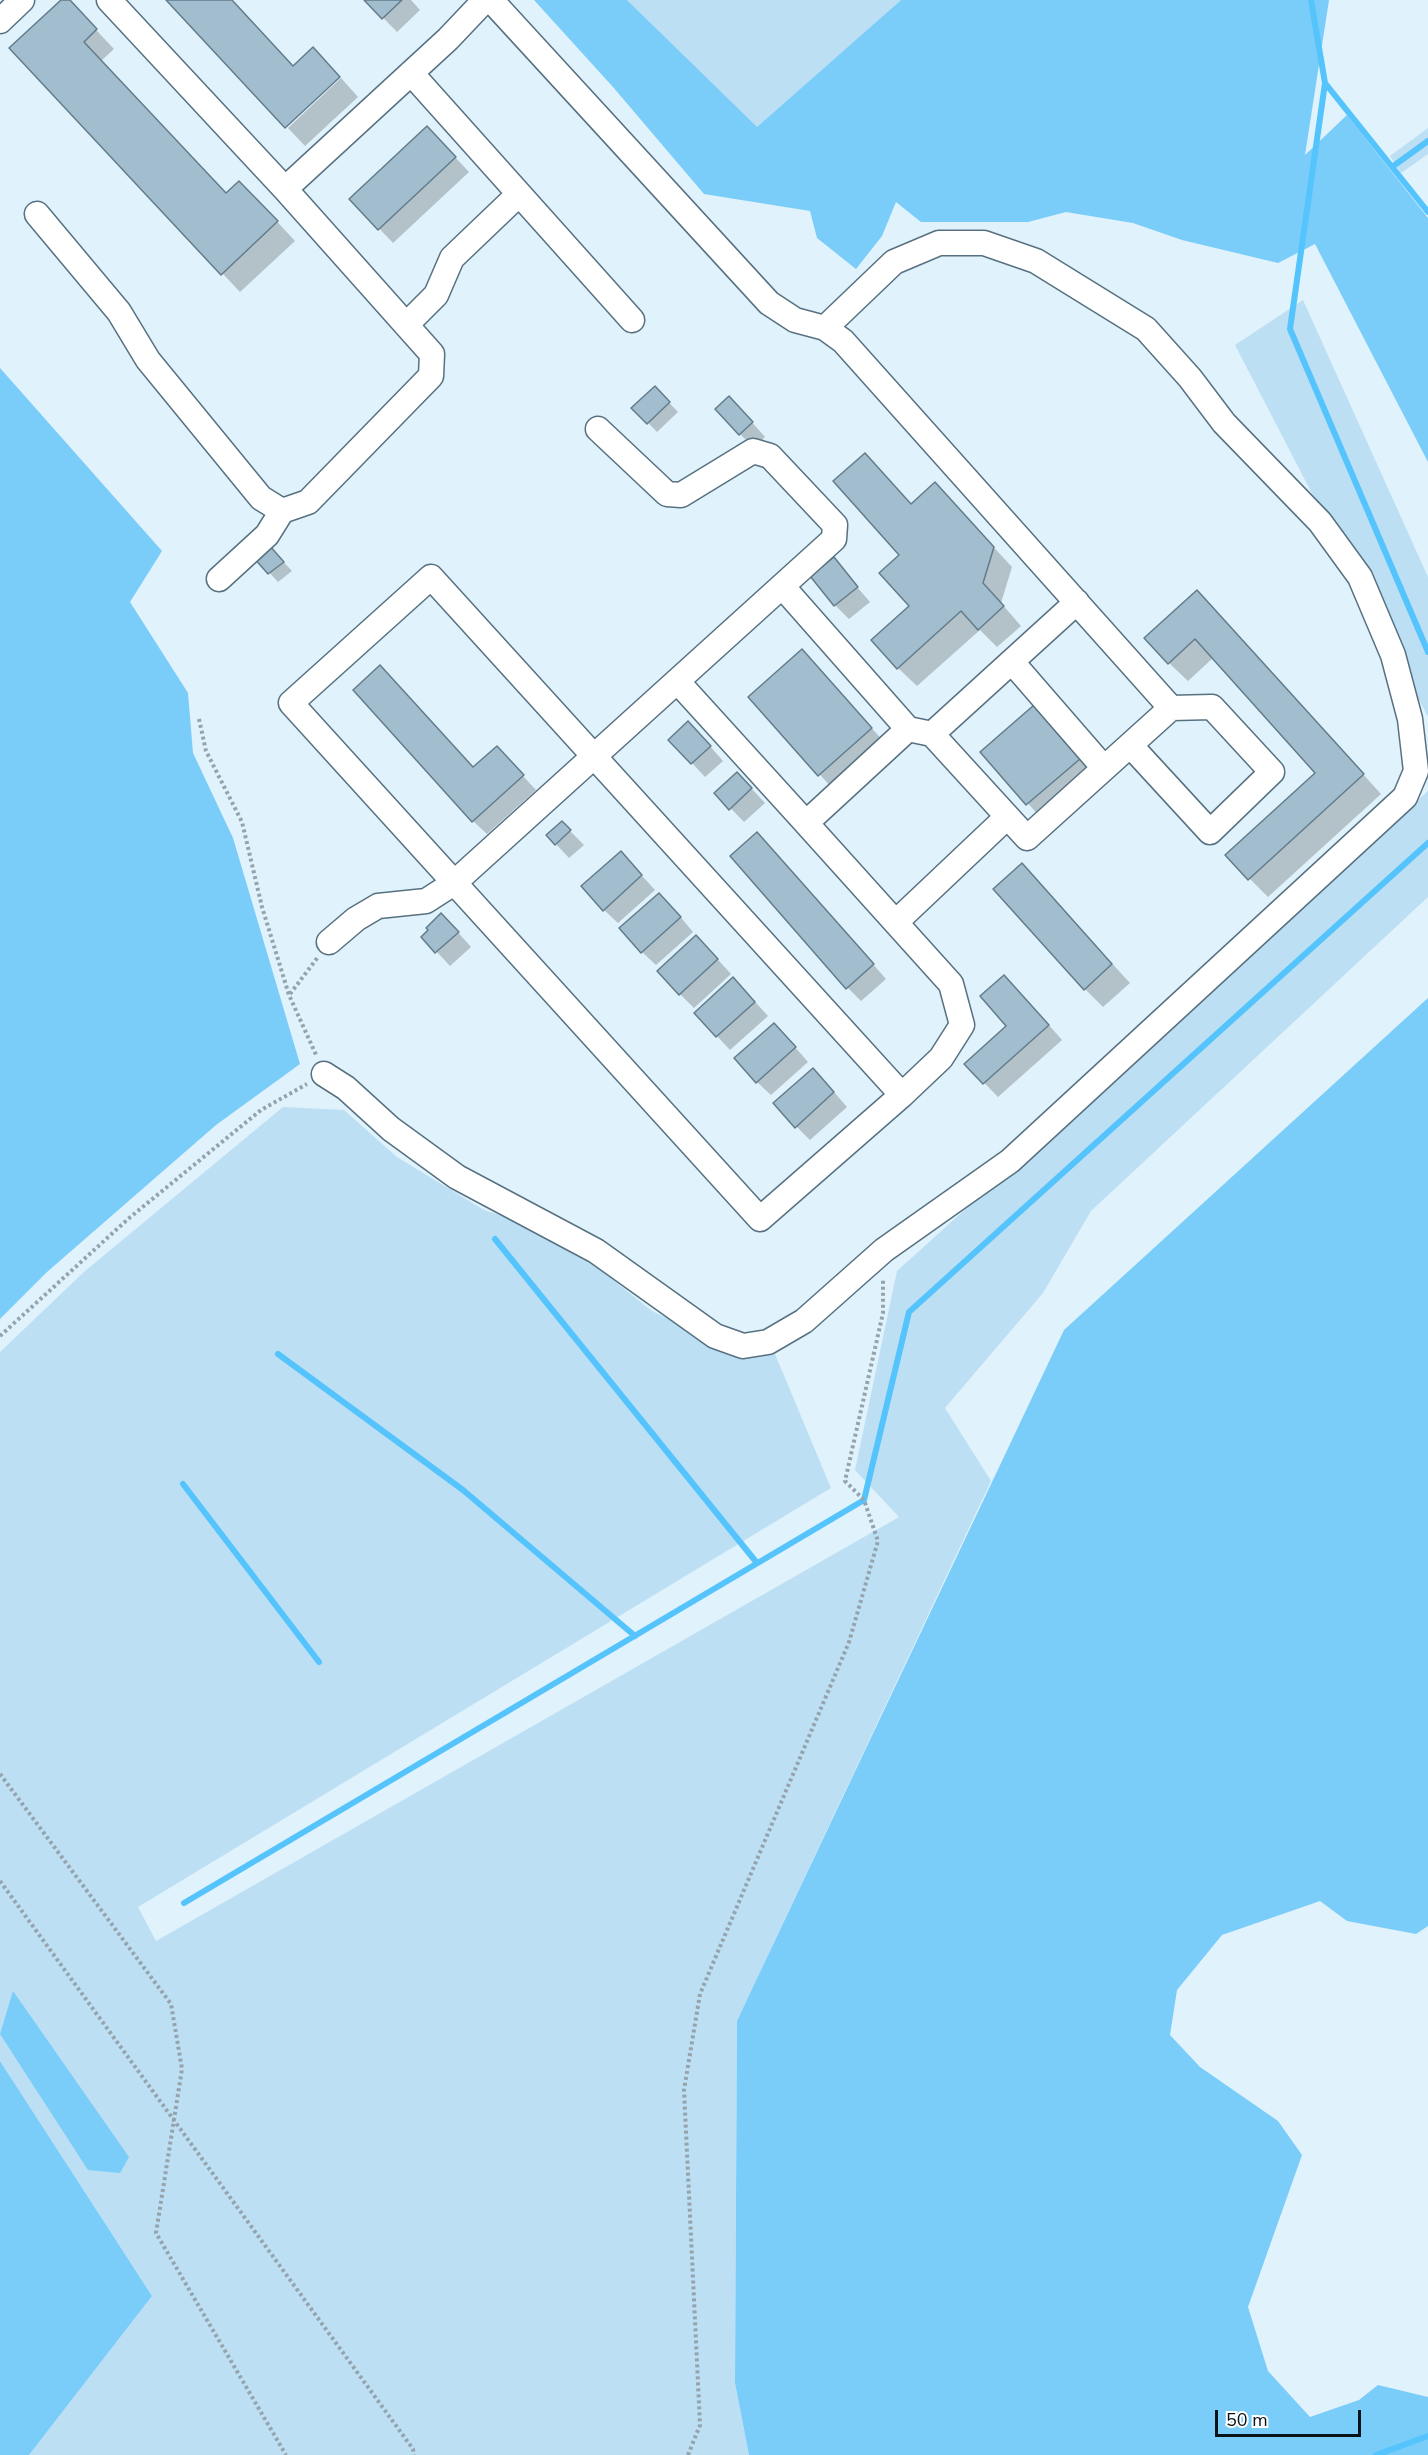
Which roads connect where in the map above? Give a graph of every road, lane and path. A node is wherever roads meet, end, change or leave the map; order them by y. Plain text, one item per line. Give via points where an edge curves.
1 (22, 0) edge
2 (109, 0) edge
3 (485, 0) edge
4 (491, 0) edge
5 (0, 21) edge
6 (411, 73) junction
7 (285, 189) junction
8 (519, 194) junction
9 (37, 214) dead end
10 (632, 320) dead end
11 (406, 325) junction
12 (825, 328) junction
13 (598, 429) dead end
14 (282, 511) junction
15 (219, 579) dead end
16 (782, 586) junction
17 (1077, 602) junction
18 (1011, 662) junction
19 (677, 681) junction
20 (1171, 708) junction
21 (199, 719) dead end
22 (908, 729) junction
23 (932, 734) junction
24 (1130, 745) junction
25 (594, 756) junction
26 (1104, 768) junction
27 (1007, 817) junction
28 (806, 823) junction
29 (454, 883) junction
30 (896, 922) junction
31 (329, 942) joint
32 (289, 995) junction
33 (324, 1074) junction
34 (902, 1095) junction
35 (884, 1251) junction
36 (0, 1336) edge
37 (0, 1774) edge
38 (0, 1881) edge
39 (174, 2121) junction
40 (286, 2455) edge
41 (414, 2455) edge
42 (688, 2455) edge

1 - 5 lane
2 - 7 lane
3 - 6 lane
4 - 12 lane via 769,303 795,320
6 - 7 lane
6 - 8 lane
7 - 11 lane
8 - 10 lane
8 - 11 lane via 452,258 436,295
9 - 14 lane via 119,312 148,360 261,498
11 - 14 lane via 432,354 431,376 308,502
12 - 17 lane via 843,340
12 - 35 lane via 894,262 939,243 984,243 1036,261 1146,329 1224,423 1320,522 1360,577 1393,655 1410,719 1416,771 1404,797 1010,1161
13 - 16 lane via 667,494 681,495 753,451 770,456 835,525 834,539
14 - 15 lane via 267,535
16 - 19 lane
16 - 22 lane
17 - 18 lane
17 - 20 lane
18 - 23 lane
18 - 26 lane
19 - 25 lane
19 - 28 lane
20 - 24 lane
20 - 24 lane via 1212,707 1272,772 1210,832
21 - 32 path via 206,751 242,822 262,908
22 - 23 lane
22 - 28 lane
23 - 27 lane
24 - 26 lane
25 - 29 lane
25 - 29 lane via 431,577 291,703
25 - 34 lane
26 - 27 lane via 1027,838
27 - 30 lane
28 - 30 lane
29 - 31 lane via 426,901 378,906
29 - 34 lane via 760,1219
30 - 34 lane via 951,984 962,1025 941,1058
31 - 32 path
32 - 33 path
33 - 35 lane via 457,1177 587,1246 715,1336 742,1346 768,1342 804,1321
33 - 36 path via 261,1110 128,1219
35 - 42 path via 883,1313 845,1481 864,1500 878,1541 849,1642 700,1994 684,2090 700,2425
37 - 39 path via 171,2004 182,2069
38 - 39 path
39 - 40 path via 156,2233
39 - 41 path

